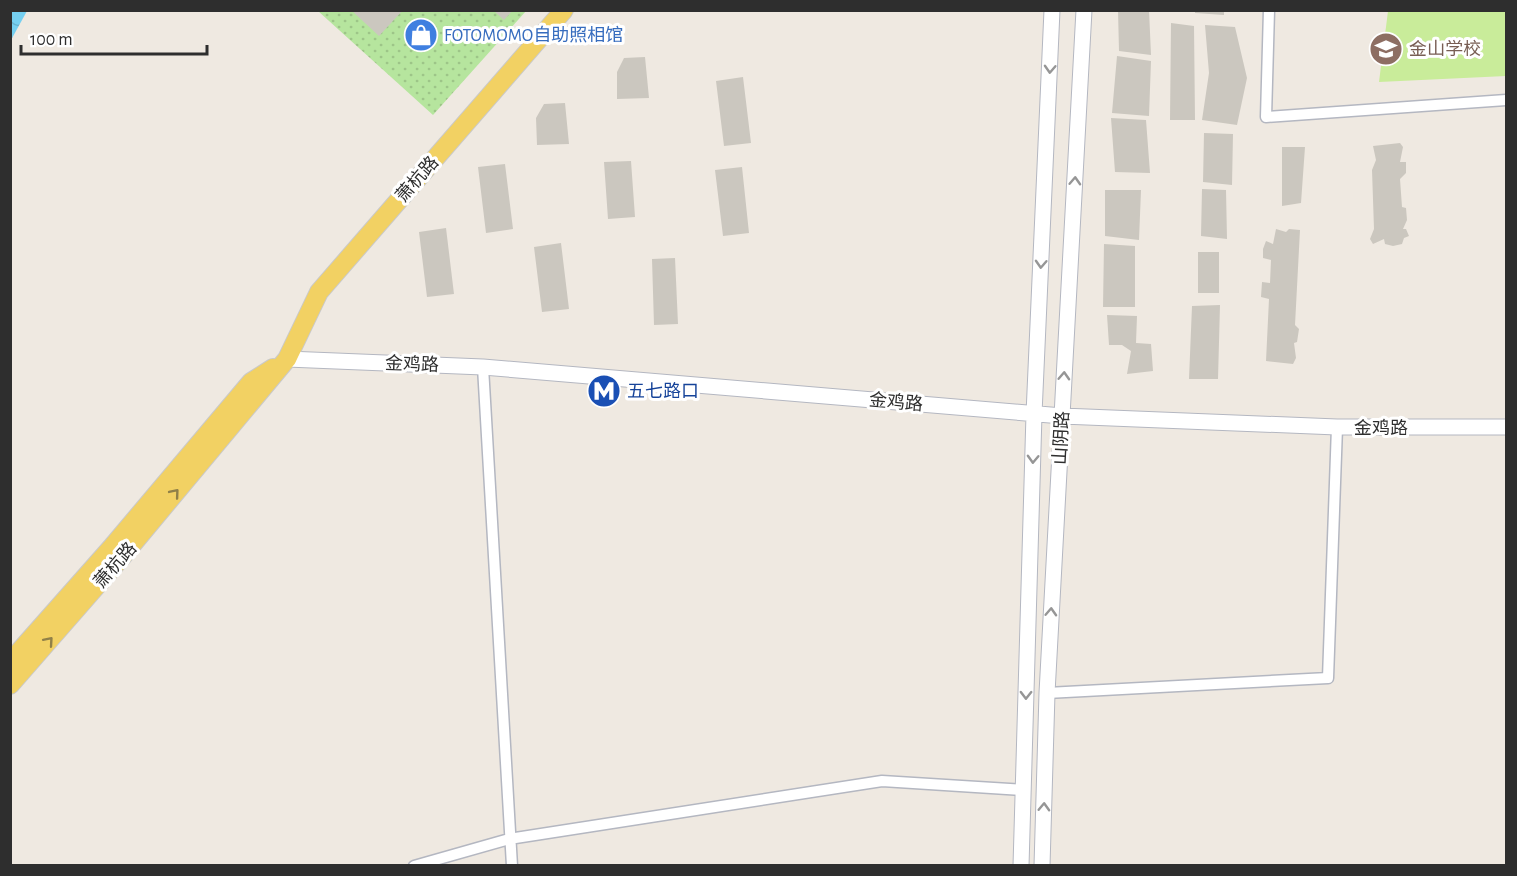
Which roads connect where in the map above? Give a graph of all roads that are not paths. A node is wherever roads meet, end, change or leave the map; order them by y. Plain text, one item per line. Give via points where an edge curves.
1 (564, 10) edge
2 (1052, 10) edge
3 (1084, 10) edge
4 (1269, 10) edge
5 (1506, 100) edge
6 (287, 359) junction
7 (483, 367) junction
8 (1034, 414) junction
9 (1062, 416) junction
10 (1337, 427) junction
11 (1506, 427) edge
12 (10, 662) edge
13 (10, 685) edge
14 (1047, 693) junction
15 (1024, 790) junction
16 (509, 839) junction
17 (414, 866) edge
18 (512, 866) edge
19 (1021, 866) edge
20 (1042, 866) edge

1 - 6 main road, 萧杭路 via 319,292
2 -> 8 main road, 山阴路
9 -> 3 main road, 山阴路
4 - 5 street via 1266,117
6 - 7 main road, 金鸡路
6 - 12 main road, 萧杭路 via 251,382
13 -> 6 main road, 萧杭路
7 - 8 main road, 金鸡路
7 - 16 street
8 - 9 main road, 金鸡路
8 -> 15 main road, 山阴路
9 - 10 main road, 金鸡路
14 -> 9 main road, 山阴路
10 - 11 main road, 金鸡路
10 - 14 street via 1328,678
20 -> 14 main road, 山阴路
15 - 16 street via 882,781
15 - 19 main road, 山阴路
16 - 17 street
16 - 18 street

